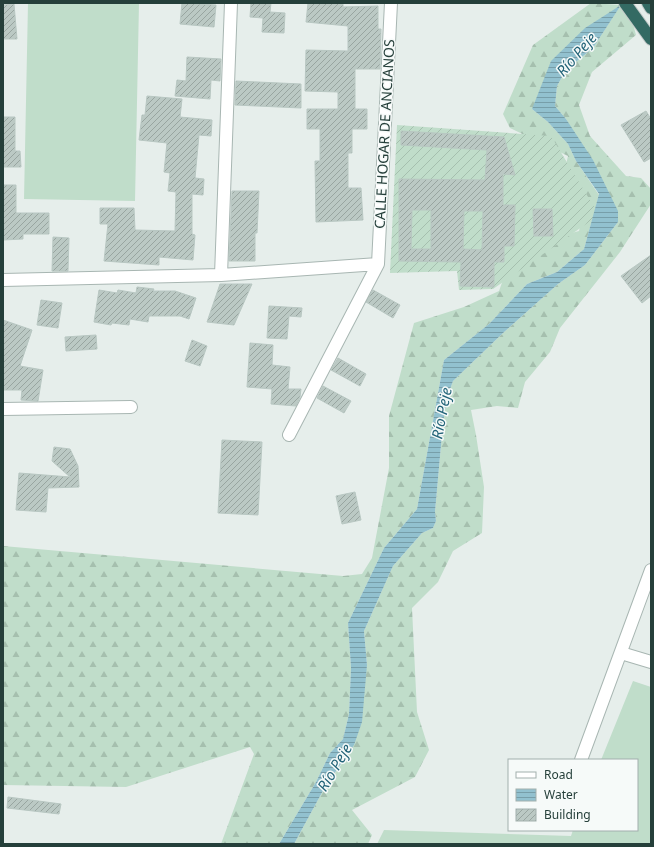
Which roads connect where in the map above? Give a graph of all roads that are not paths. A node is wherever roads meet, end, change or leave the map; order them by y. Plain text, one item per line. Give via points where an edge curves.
1 (231, 3) edge
2 (391, 3) edge
3 (625, 3) edge
4 (648, 3) edge
5 (651, 8) edge
6 (651, 39) edge
7 (378, 264) junction
8 (221, 276) junction
9 (3, 280) edge
10 (131, 407) dead end
11 (3, 410) edge
12 (289, 435) dead end
13 (651, 570) edge
14 (621, 653) junction
15 (651, 662) edge
16 (581, 759) edge

1 - 8 street
2 - 7 street, CALLE HOGAR DE ANCIANOS
3 - 6 highway
4 - 5 highway
7 - 8 street
7 - 12 street
8 - 9 street
10 - 11 street
13 - 14 street
14 - 15 street
14 - 16 street

